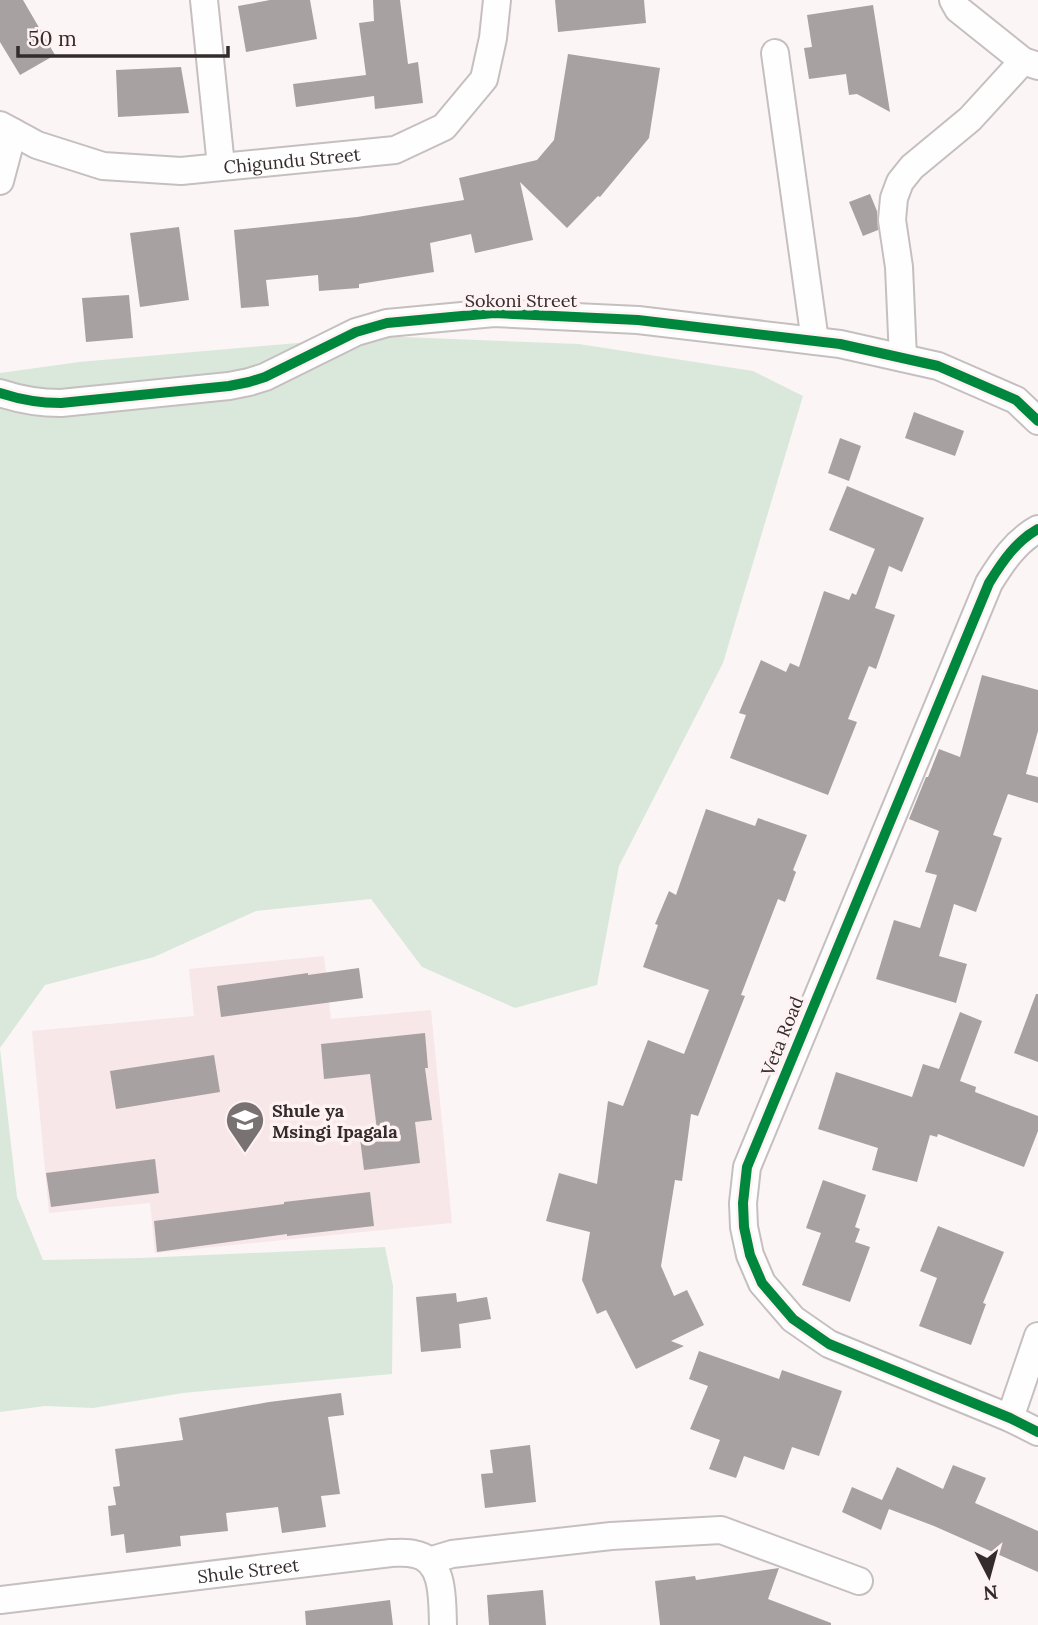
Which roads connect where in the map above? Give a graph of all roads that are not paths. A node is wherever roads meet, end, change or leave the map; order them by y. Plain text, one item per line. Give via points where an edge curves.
1 (204, 0) edge
2 (497, 0) edge
3 (953, 0) edge
4 (775, 53) dead end
5 (1030, 64) edge
6 (7, 128) edge
7 (221, 166) junction
8 (0, 181) edge
9 (815, 341) junction
10 (903, 358) junction
11 (0, 393) edge
12 (1038, 421) edge
13 (1038, 529) edge
14 (1038, 1336) edge
15 (1010, 1418) junction
16 (1038, 1432) edge
17 (429, 1561) junction
18 (859, 1581) dead end
19 (0, 1600) edge
20 (443, 1625) edge

1 - 7 street
2 - 7 street, Chigundu Street via 484,79 444,127 396,150
3 - 5 street via 958,9
4 - 9 street
5 - 10 street via 900,182 892,220
6 - 7 street, Chigundu Street via 37,145 103,166 181,172
6 - 8 street
9 - 10 street, Sokoni Street
9 - 11 street, Sokoni Street via 638,320 494,313 387,323 356,332 265,377 229,386 61,403 21,400
10 - 12 street, Sokoni Street via 938,366 1016,400
13 - 15 street, Veta Road via 1006,556 989,583 747,1167 743,1203 750,1255 762,1283 793,1319 829,1344
14 - 15 street
15 - 16 street, Veta Road
17 - 18 street via 452,1554 585,1539 721,1530
17 - 19 street, Shule Street via 416,1554 391,1553
17 - 20 street via 441,1588

